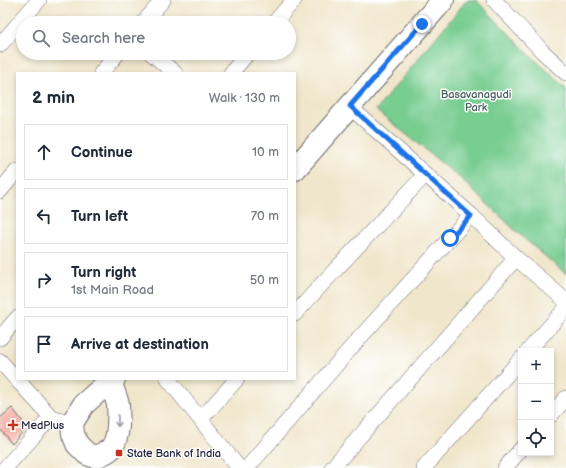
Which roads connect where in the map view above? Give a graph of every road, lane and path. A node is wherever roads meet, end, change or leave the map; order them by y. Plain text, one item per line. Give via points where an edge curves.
1 (39, 0) edge
2 (163, 0) edge
3 (294, 0) edge
4 (443, 0) edge
5 (494, 0) edge
6 (25, 16) edge
7 (149, 16) edge
8 (280, 16) edge
9 (16, 27) edge
10 (0, 45) edge
11 (112, 60) edge
12 (159, 60) edge
13 (242, 60) edge
14 (102, 72) edge
15 (174, 72) edge
16 (231, 72) edge
17 (566, 73) edge
18 (350, 106) junction
19 (296, 168) edge
20 (16, 172) edge
21 (425, 175) junction
22 (0, 191) edge
23 (471, 216) junction
24 (516, 258) junction
25 (566, 301) edge
26 (566, 308) edge
27 (296, 313) edge
28 (16, 319) edge
29 (0, 338) edge
30 (531, 348) edge
31 (518, 362) edge
32 (1, 363) edge
33 (16, 380) edge
34 (16, 380) edge
35 (169, 380) edge
36 (236, 380) edge
37 (112, 381) edge
38 (566, 398) edge
39 (554, 412) edge
40 (50, 417) junction
41 (200, 420) junction
42 (72, 423) junction
43 (518, 453) edge
44 (98, 462) edge
45 (5, 468) edge
46 (239, 468) edge
47 (247, 468) edge
48 (332, 468) edge
49 (424, 468) edge
50 (505, 468) edge

1 - 6 street
2 - 7 street
3 - 8 street
4 - 18 street
5 - 17 street
9 - 10 street
11 - 14 street
12 - 15 street
13 - 16 street
18 - 19 street
18 - 21 street
20 - 22 street
21 - 23 street
21 - 27 street
23 - 24 street
23 - 47 street via 356,342
24 - 25 street
24 - 48 street
26 - 30 street
28 - 29 street
31 - 49 street
32 - 33 street
34 - 40 street
35 - 41 street
36 - 41 street
37 - 42 street via 84,404
37 -> 44 street via 118,404 118,433 112,447
38 - 39 street
40 - 42 street
40 - 45 street
41 - 46 street
42 - 44 street via 77,444
43 - 50 street

